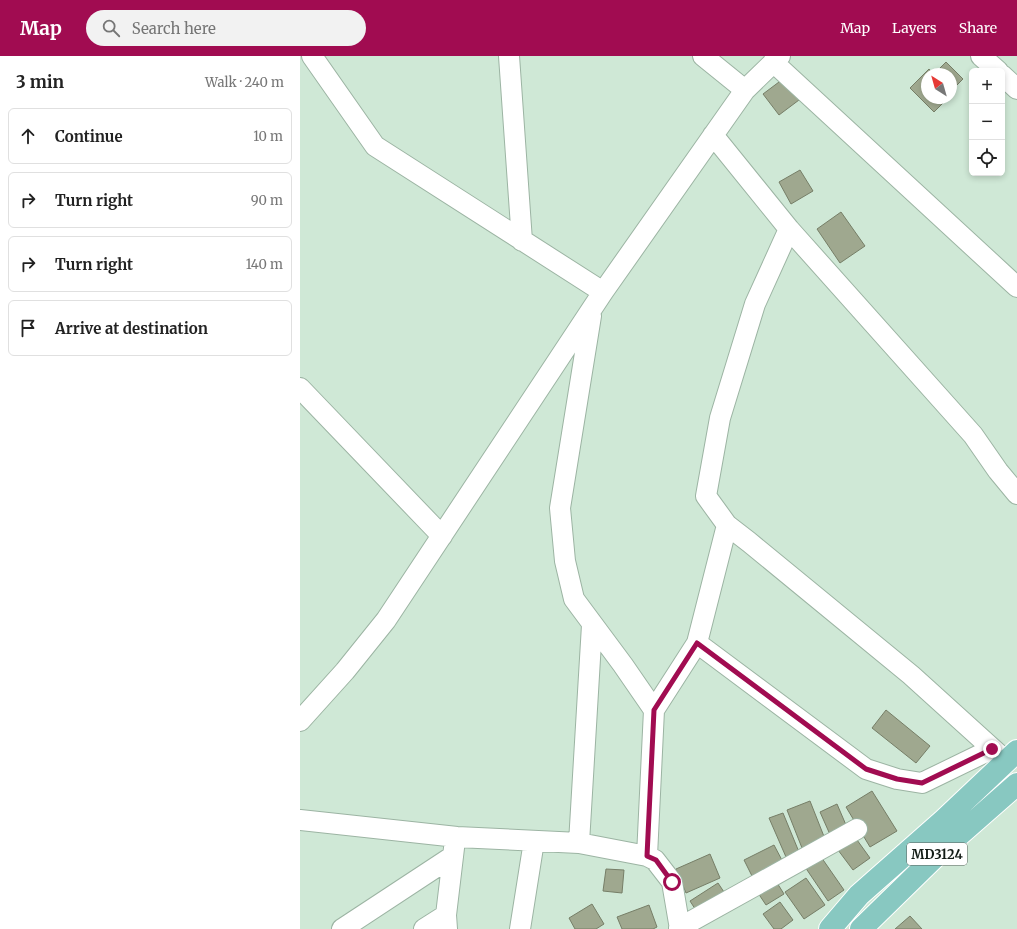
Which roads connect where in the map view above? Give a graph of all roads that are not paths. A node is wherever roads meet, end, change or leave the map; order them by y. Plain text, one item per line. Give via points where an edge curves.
1 (312, 56) edge
2 (509, 56) edge
3 (703, 56) edge
4 (981, 56) edge
5 (777, 59) edge
6 (995, 68) edge
7 (1005, 78) edge
8 (1017, 89) edge
9 (745, 90) junction
10 (713, 135) junction
11 (789, 229) junction
12 (522, 241) junction
13 (1017, 287) edge
14 (603, 292) junction
15 (592, 309) junction
16 (300, 388) edge
17 (1017, 494) edge
18 (727, 525) junction
19 (442, 536) junction
20 (592, 625) junction
21 (697, 643) junction
22 (654, 710) junction
23 (300, 721) edge
24 (1005, 754) edge
25 (1017, 784) edge
26 (300, 820) edge
27 (857, 829) dead end
28 (534, 841) junction
29 (579, 842) junction
30 (455, 846) junction
31 (647, 856) junction
32 (446, 922) edge
33 (342, 929) edge
34 (424, 929) edge
35 (520, 929) edge
36 (679, 929) edge
37 (830, 929) edge
38 (861, 929) edge

1 - 12 street via 374,146
2 - 12 street
3 - 9 street
4 - 6 street
5 - 9 street
5 - 13 street
7 - 8 street
9 - 10 street
10 - 11 street
10 - 14 street
11 - 17 street via 973,435
11 - 18 street via 754,304 720,418 706,496
12 - 14 street
14 - 15 street
15 - 19 street
15 - 20 street via 560,508 566,561 574,599
16 - 19 street
18 - 21 street
18 - 24 street
19 - 23 street via 386,620
20 - 22 street
20 - 29 street
21 - 22 street
21 - 24 street via 866,769 897,779 922,783
22 - 31 street
24 - 37 main road via 944,820 859,895
25 - 38 main road, MD3124 via 943,849
26 - 30 street
27 - 36 street
28 - 29 street
28 - 30 street
28 - 35 street
29 - 31 street
30 - 32 street
30 - 33 street
31 - 36 street via 656,860 672,882
32 - 34 street

